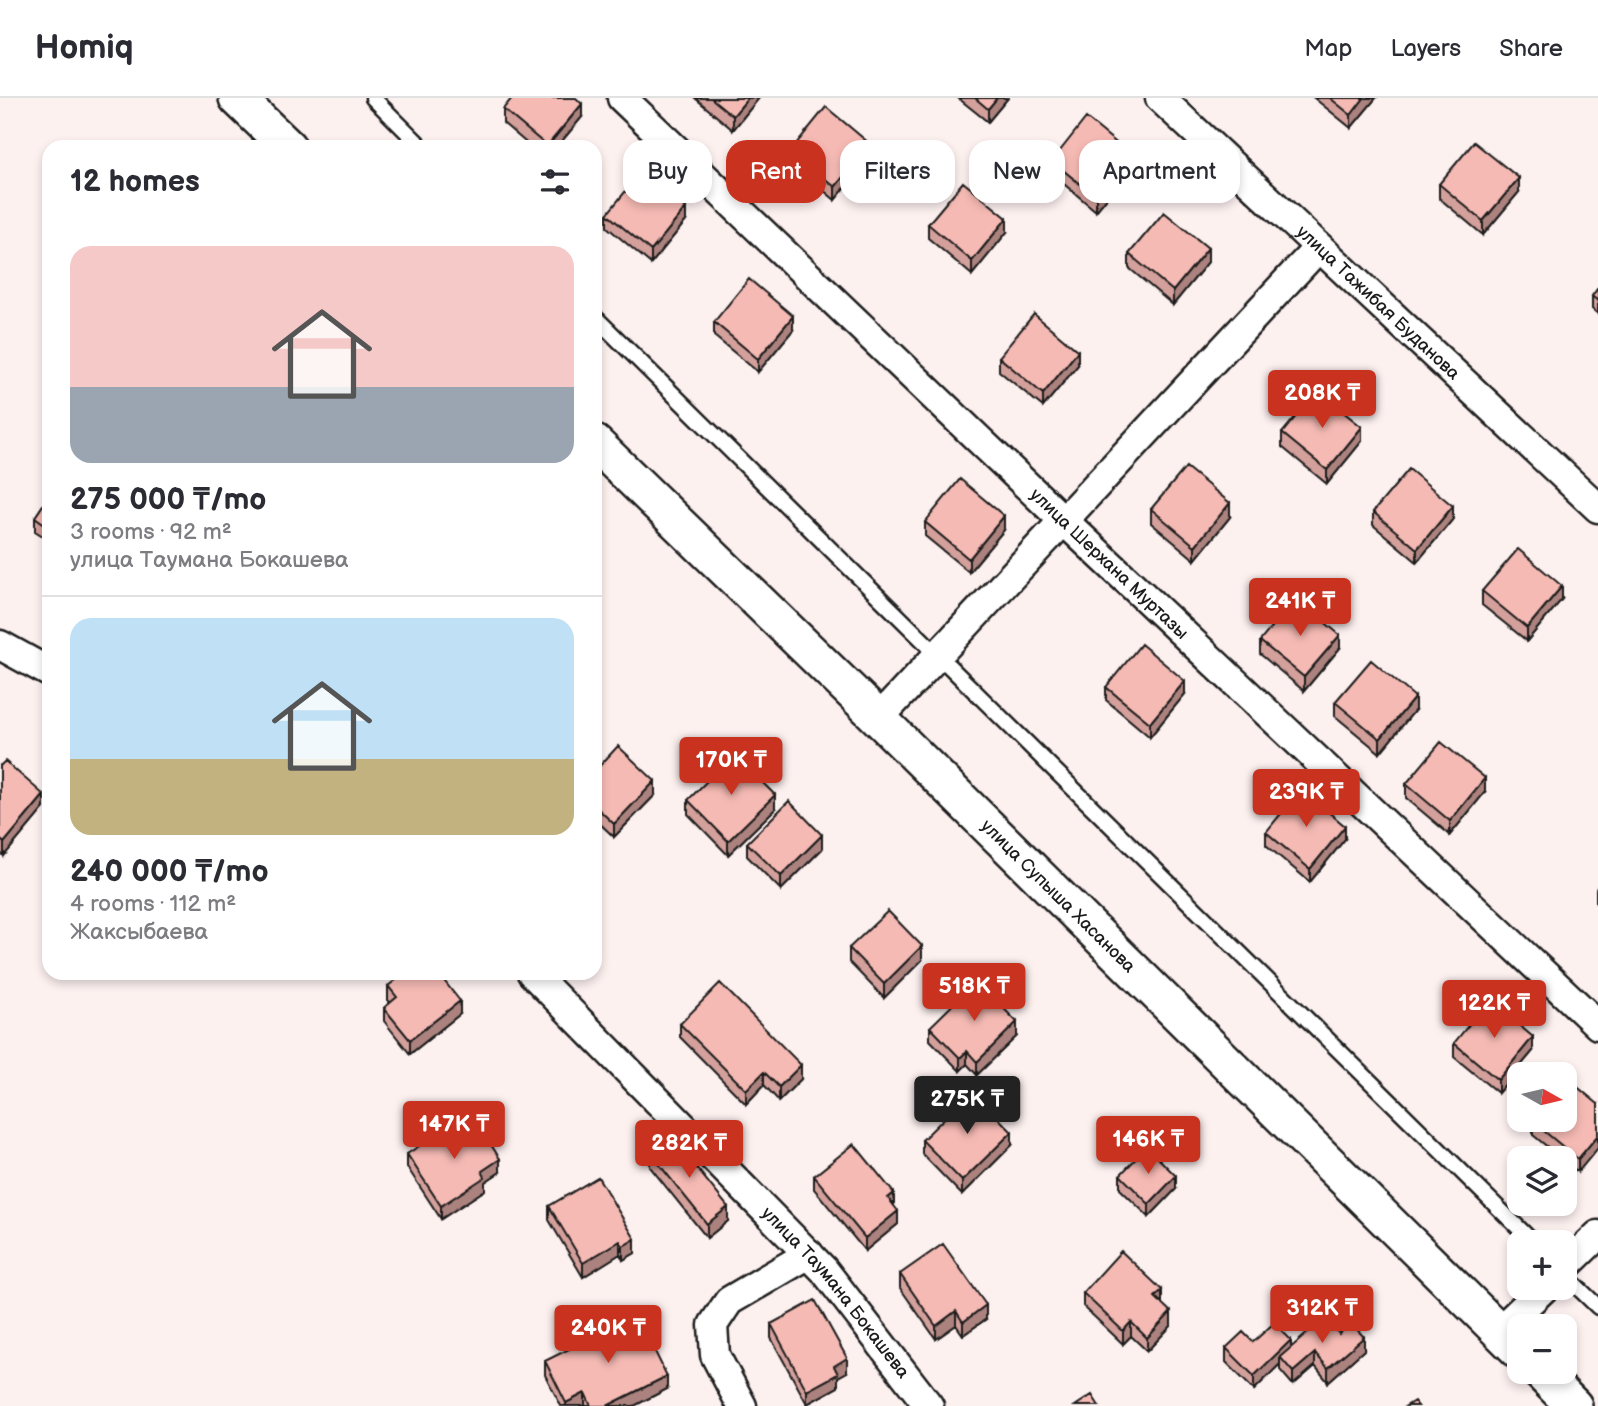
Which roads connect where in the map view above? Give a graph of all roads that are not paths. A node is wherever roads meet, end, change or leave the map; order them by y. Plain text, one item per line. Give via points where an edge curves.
1 (237, 98) edge
2 (373, 98) edge
3 (622, 98) edge
4 (1160, 98) edge
5 (281, 140) edge
6 (415, 140) edge
7 (1319, 247) junction
8 (602, 324) edge
9 (602, 450) edge
10 (1598, 508) edge
11 (1063, 520) junction
12 (0, 646) edge
13 (937, 655) junction
14 (42, 668) edge
15 (879, 718) junction
16 (539, 980) edge
17 (1598, 1025) edge
18 (1521, 1230) edge
19 (1598, 1234) edge
20 (809, 1254) junction
21 (1577, 1255) edge
22 (1577, 1287) edge
23 (1598, 1307) edge
24 (1507, 1339) edge
25 (1552, 1384) edge
26 (742, 1406) edge
27 (929, 1406) edge
28 (1574, 1406) edge

1 - 5 street
2 - 6 lane
3 - 11 street, улица Шерхана Муртазы
4 - 7 street, улица Тажибая Буданова
7 - 10 street, улица Тажибая Буданова
7 - 11 street
8 - 13 lane
9 - 15 street, улица Супыша Хасанова
11 - 13 street
11 - 17 street, улица Шерхана Муртазы
12 - 14 street
13 - 15 street
13 - 18 lane
15 - 24 street, улица Супыша Хасанова
16 - 20 street, улица Таумана Бокашева
19 - 21 street
20 - 26 street via 729,1301 713,1325 715,1354
20 - 27 street, улица Таумана Бокашева
22 - 23 lane
25 - 28 street

